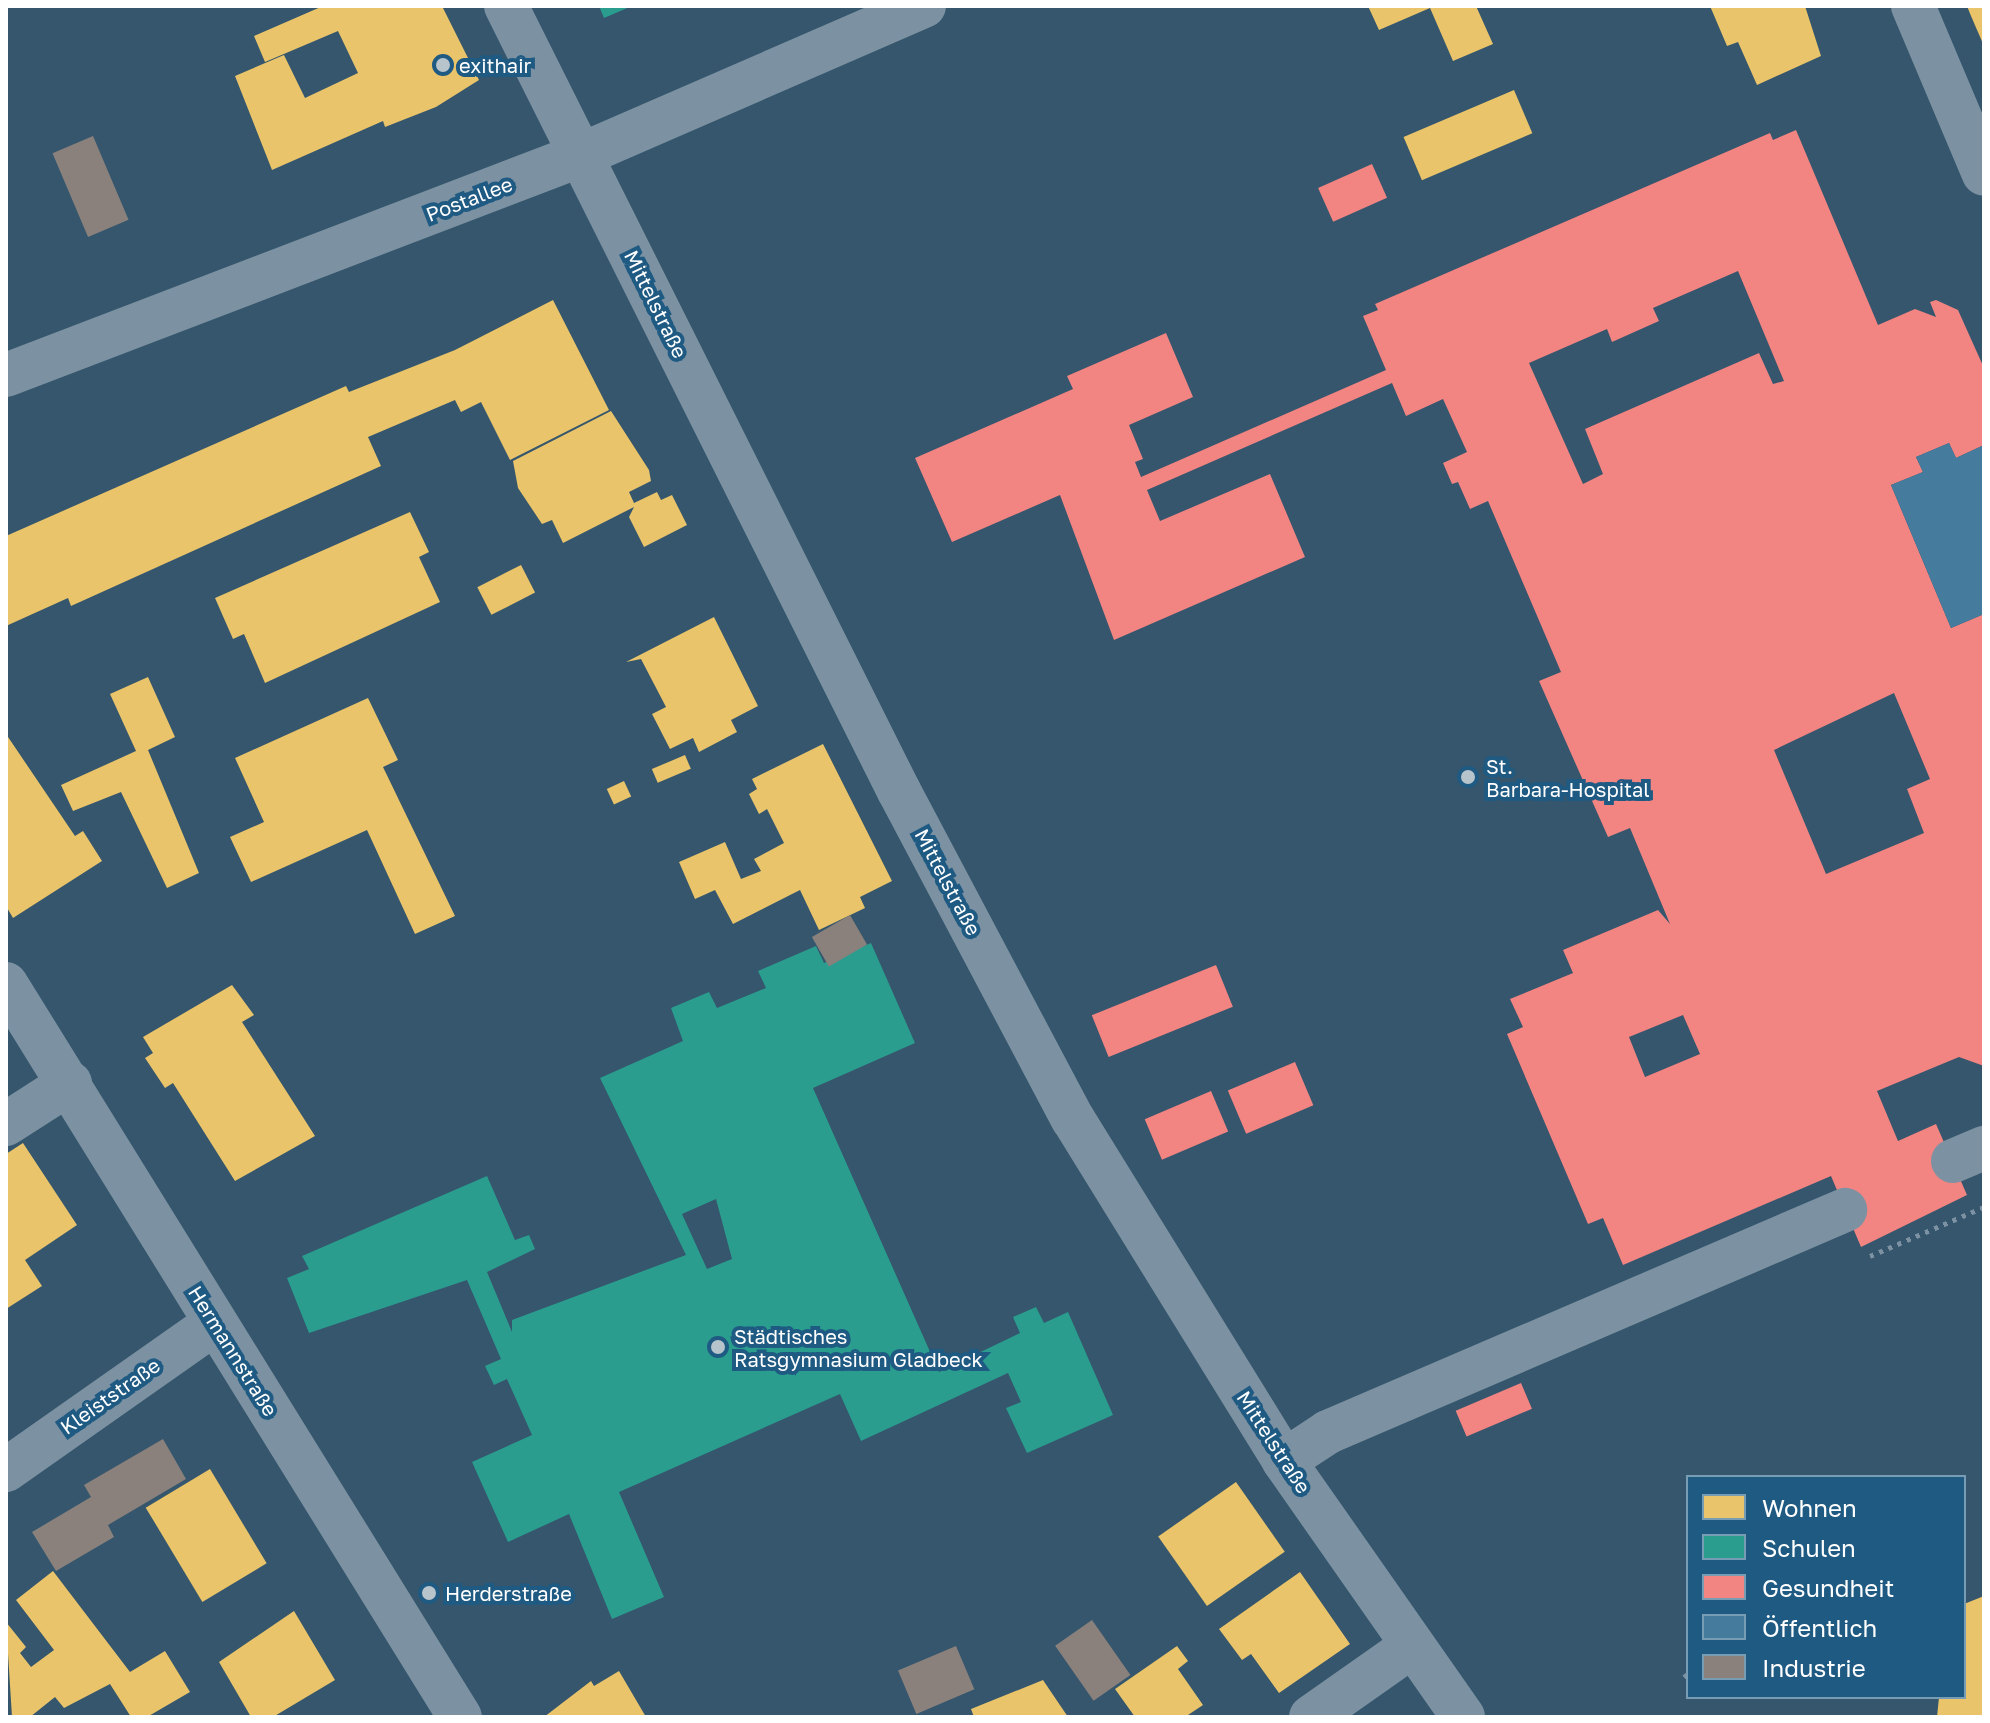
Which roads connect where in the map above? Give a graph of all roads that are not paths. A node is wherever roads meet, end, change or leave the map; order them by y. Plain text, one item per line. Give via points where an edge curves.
1 (506, 6) edge
2 (924, 6) edge
3 (1913, 6) edge
4 (581, 155) junction
5 (1984, 174) edge
6 (6, 375) edge
7 (6, 984) edge
8 (22, 1041) edge
9 (70, 1083) junction
10 (6, 1124) edge
11 (1845, 1210) dead end
12 (215, 1323) junction
13 (1284, 1461) junction
14 (6, 1470) edge
15 (1412, 1646) junction
16 (460, 1717) edge
17 (1311, 1717) edge
18 (1463, 1717) edge

1 - 4 street, Mittelstraße
2 - 4 street, Postallee
3 - 5 street
4 - 6 street, Postallee
4 - 13 street, Mittelstraße via 1073,1119
7 - 8 street, Hermannstraße
8 - 9 street, Hermannstraße
9 - 10 street
9 - 12 street, Hermannstraße
11 - 13 street via 1328,1432
12 - 14 street, Kleiststraße
12 - 16 street, Hermannstraße
13 - 15 street, Mittelstraße
15 - 17 street
15 - 18 street, Mittelstraße

